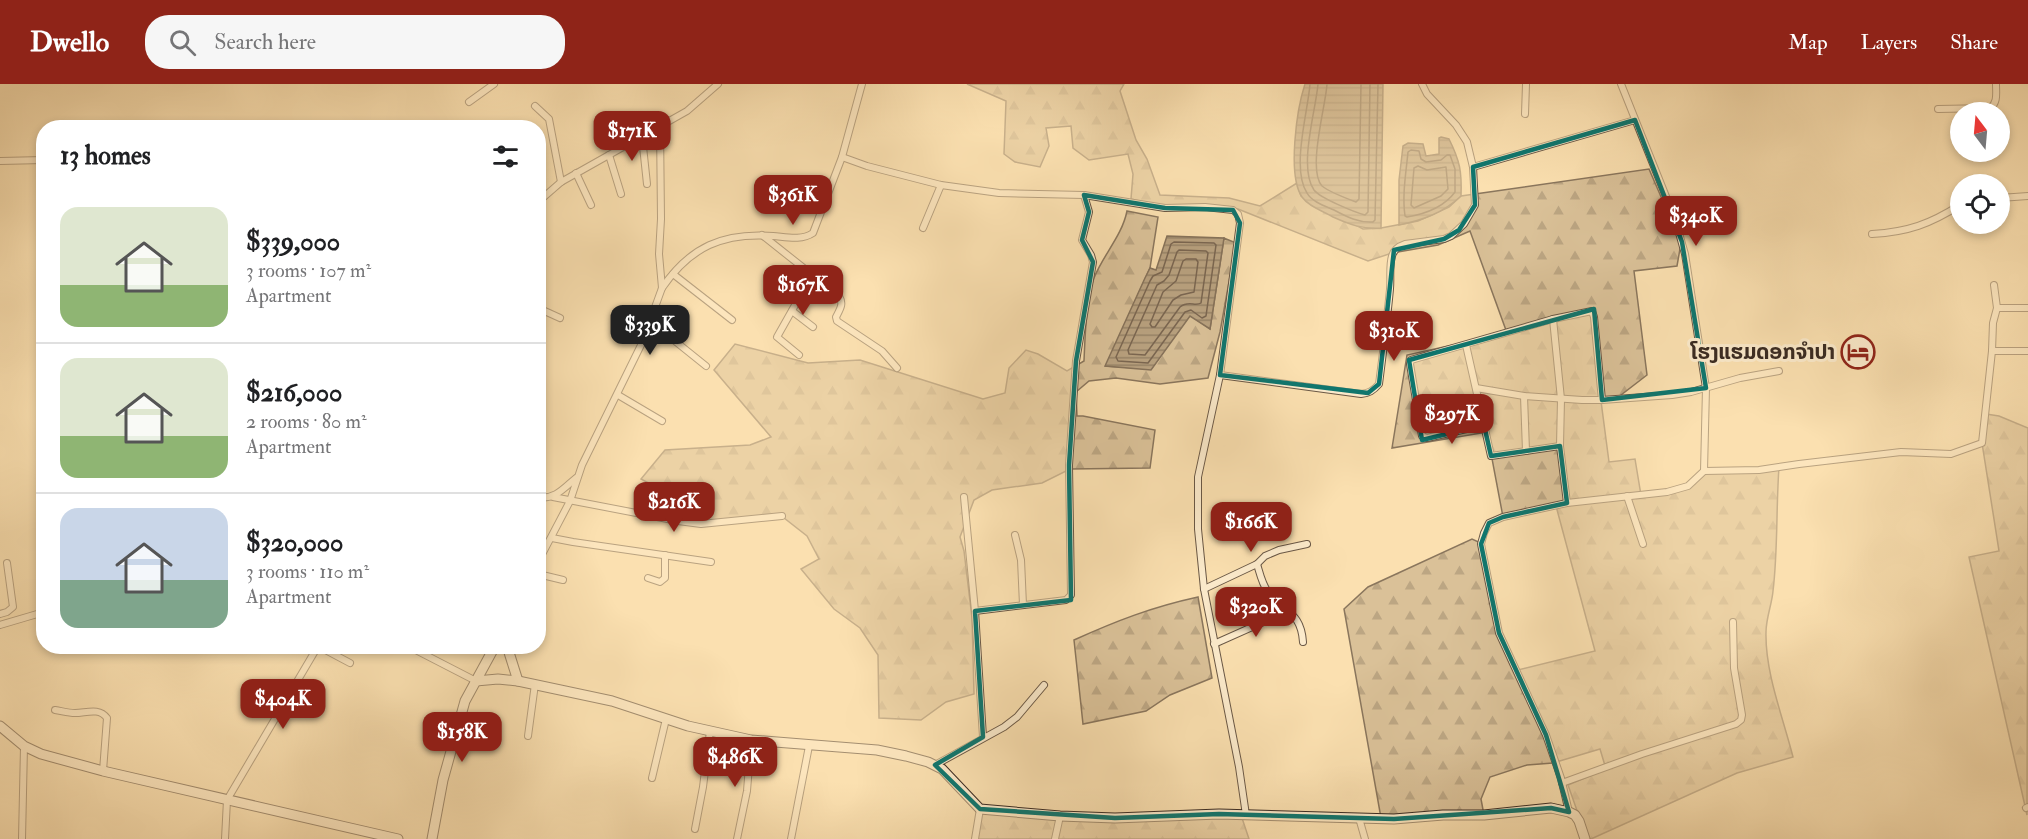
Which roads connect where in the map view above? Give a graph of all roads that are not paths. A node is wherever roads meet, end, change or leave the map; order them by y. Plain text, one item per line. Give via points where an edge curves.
1 (494, 84) edge
2 (718, 84) edge
3 (862, 84) edge
4 (1422, 84) edge
5 (1526, 84) edge
6 (1621, 84) edge
7 (1996, 84) edge
8 (469, 102) dead end
9 (535, 106) dead end
10 (1938, 109) dead end
11 (1525, 114) dead end
12 (1635, 120) junction
13 (660, 126) junction
14 (642, 137) junction
15 (609, 155) junction
16 (842, 157) junction
17 (36, 160) edge
18 (0, 161) edge
19 (1473, 167) junction
20 (576, 173) junction
21 (561, 182) junction
22 (647, 184) dead end
23 (941, 185) junction
24 (621, 194) dead end
25 (546, 195) edge
26 (1084, 195) junction
27 (2028, 196) edge
28 (2010, 197) edge
29 (591, 205) dead end
30 (1950, 210) edge
31 (922, 228) dead end
32 (1872, 234) dead end
33 (762, 235) junction
34 (673, 274) junction
35 (812, 275) junction
36 (1994, 285) dead end
37 (662, 288) junction
38 (1997, 308) junction
39 (2028, 308) edge
40 (792, 311) junction
41 (546, 312) edge
42 (560, 318) dead end
43 (1553, 319) junction
44 (732, 320) dead end
45 (650, 321) junction
46 (813, 327) dead end
47 (1466, 345) junction
48 (1992, 351) junction
49 (2028, 351) edge
50 (799, 355) dead end
51 (706, 366) dead end
52 (897, 368) dead end
53 (1779, 371) dead end
54 (1220, 375) junction
55 (1476, 388) junction
56 (1706, 388) junction
57 (618, 395) junction
58 (1524, 396) junction
59 (1561, 399) junction
60 (1602, 400) junction
61 (662, 421) dead end
62 (1484, 425) junction
63 (1560, 446) junction
64 (1526, 452) junction
65 (1704, 471) junction
66 (577, 478) junction
67 (1627, 496) junction
68 (546, 497) edge
69 (554, 497) junction
70 (964, 497) dead end
71 (570, 501) junction
72 (1567, 503) junction
73 (782, 516) dead end
74 (1016, 536) dead end
75 (552, 538) junction
76 (1307, 544) dead end
77 (1643, 544) dead end
78 (546, 548) edge
79 (665, 555) junction
80 (711, 562) dead end
81 (7, 563) dead end
82 (1257, 564) junction
83 (546, 576) edge
84 (648, 579) dead end
85 (563, 580) dead end
86 (1204, 589) junction
87 (1023, 605) junction
88 (975, 611) junction
89 (1288, 611) junction
90 (0, 614) edge
91 (36, 614) edge
92 (1733, 622) dead end
93 (0, 625) edge
94 (1303, 642) dead end
95 (1214, 644) junction
96 (313, 654) edge
97 (333, 654) edge
98 (424, 654) edge
99 (491, 654) edge
100 (510, 654) edge
101 (350, 663) dead end
102 (476, 681) junction
103 (518, 681) junction
104 (535, 684) junction
105 (1044, 685) dead end
106 (55, 710) dead end
107 (666, 719) junction
108 (0, 726) edge
109 (710, 731) junction
110 (528, 736) dead end
111 (983, 737) junction
112 (751, 740) junction
113 (24, 746) junction
114 (809, 746) junction
115 (935, 765) junction
116 (103, 771) junction
117 (652, 778) dead end
118 (1562, 783) junction
119 (227, 800) junction
120 (980, 809) junction
121 (1569, 812) junction
122 (1246, 815) junction
123 (1060, 816) junction
124 (1359, 818) junction
125 (694, 830) dead end
126 (22, 839) edge
127 (225, 839) edge
128 (398, 839) edge
129 (432, 839) edge
130 (737, 839) edge
131 (791, 839) edge
132 (975, 839) edge
133 (1055, 839) edge
134 (1365, 839) edge
135 (1585, 839) edge

1 - 8 street
2 - 13 street via 687,111
3 - 16 street
4 - 19 street via 1467,142
5 - 11 street
6 - 12 street
7 - 10 street via 1996,99 1990,108
9 - 21 street via 549,119
12 - 19 street
12 - 56 street via 1682,242
13 - 14 street
13 - 37 street
14 - 15 street
14 - 22 street
15 - 20 street
15 - 24 street
16 - 23 street
16 - 33 street via 813,233 801,238
17 - 18 street
19 - 54 street via 1475,205 1464,224 1444,239 1399,246 1391,258 1386,334 1379,384 1374,390 1361,394
20 - 21 street
20 - 29 street
21 - 25 street
23 - 26 street via 999,193
23 - 31 street
26 - 54 street via 1165,208 1233,210 1238,214
26 - 87 street via 1089,212 1082,240 1092,262 1076,361 1069,465 1071,595 1066,600
27 - 28 street
30 - 32 street via 1911,229
33 - 34 street via 742,234 706,246
33 - 35 street
34 - 37 street
34 - 44 street
35 - 40 street
35 - 52 street via 842,301 837,321 882,351
36 - 38 street
37 - 45 street
38 - 39 street
38 - 48 street
40 - 46 street
40 - 50 street via 777,337
41 - 42 street
43 - 47 street
43 - 59 street
43 - 60 street via 1592,311
45 - 51 street
45 - 57 street
47 - 55 street
47 - 62 street via 1412,360 1420,432 1427,438
48 - 49 street
48 - 65 street via 1982,443 1951,454 1901,452 1759,470
53 - 56 street
54 - 86 street via 1198,477
55 - 58 street
55 - 62 street
56 - 60 street via 1672,395
56 - 65 street
57 - 61 street
57 - 66 street
58 - 59 street
58 - 64 street
59 - 60 street
59 - 63 street
62 - 64 street via 1491,456
63 - 64 street
63 - 72 street
65 - 67 street via 1688,486
66 - 69 street
66 - 71 street
67 - 72 street
67 - 77 street
68 - 69 street
69 - 71 street
70 - 88 street
71 - 73 street via 701,524
71 - 75 street
72 - 118 street via 1503,517 1489,524 1481,544 1499,633 1546,735
74 - 87 street
75 - 78 street
75 - 79 street
76 - 82 street via 1272,553
79 - 80 street
79 - 84 street via 665,578 660,582
81 - 90 street via 13,607
82 - 86 street
82 - 89 street via 1265,587
83 - 85 street
86 - 95 street
87 - 88 street
88 - 111 street
89 - 94 street via 1298,620
89 - 95 street
91 - 93 street
92 - 118 street via 1741,720
95 - 122 street
96 - 119 street
97 - 101 street
98 - 102 street
99 - 102 street
100 - 103 street
102 - 103 street
102 - 129 street via 465,700
103 - 104 street
104 - 107 street via 612,700
104 - 110 street
105 - 111 street via 1017,717
106 - 116 street via 98,711 107,718
107 - 109 street
107 - 117 street
108 - 113 street
109 - 112 street
109 - 125 street
111 - 115 street
112 - 114 street
112 - 130 street via 747,791
113 - 116 street
113 - 126 street
114 - 115 street via 877,750
114 - 131 street
115 - 120 street
116 - 119 street
118 - 121 street
119 - 127 street
119 - 128 street
120 - 123 street
120 - 132 street
121 - 124 street via 1551,808 1484,815
121 - 135 street via 1579,821
122 - 123 street
122 - 124 street
123 - 133 street
124 - 134 street

